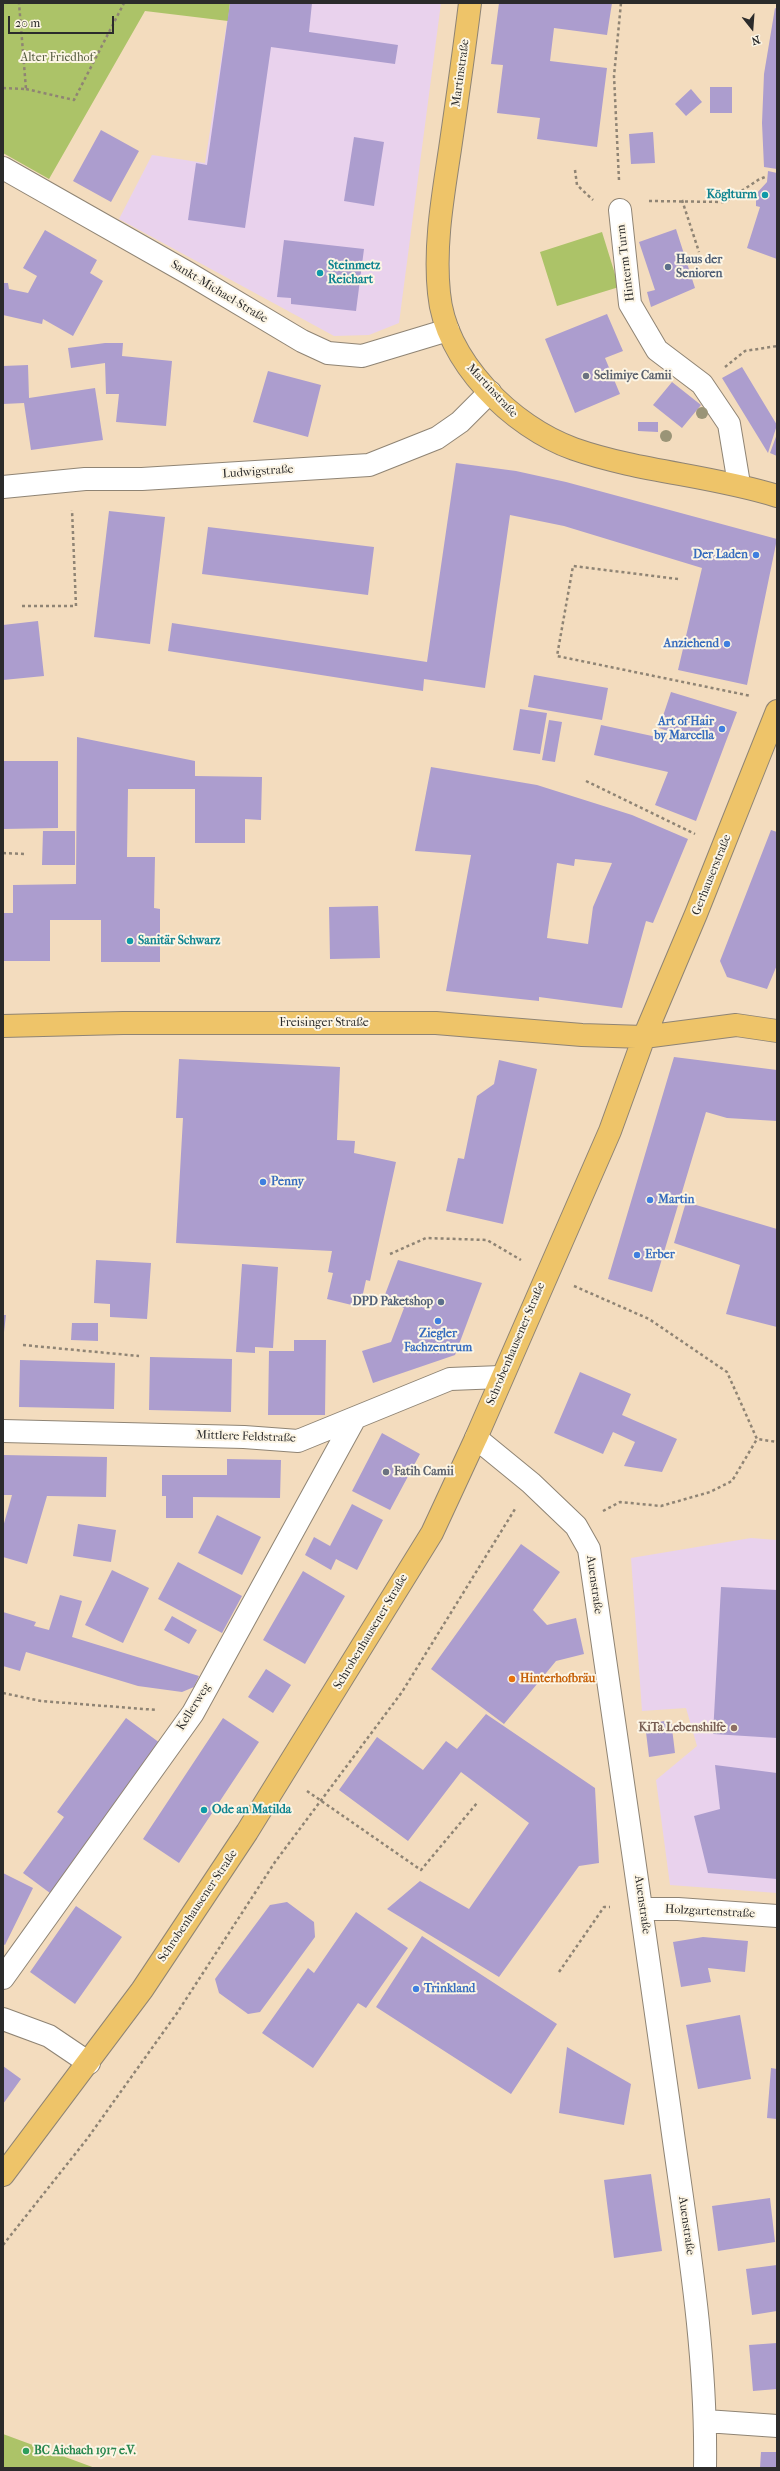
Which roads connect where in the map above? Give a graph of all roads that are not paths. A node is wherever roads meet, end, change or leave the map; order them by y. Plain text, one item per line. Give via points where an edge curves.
1 (470, 3) edge
2 (3, 168) edge
3 (620, 207) road end
4 (448, 330) junction
5 (490, 392) junction
6 (739, 484) junction
7 (3, 487) edge
8 (777, 496) edge
9 (777, 710) edge
10 (3, 1026) edge
11 (777, 1031) edge
12 (644, 1037) junction
13 (501, 1377) junction
14 (355, 1418) junction
15 (3, 1431) edge
16 (476, 1438) junction
17 (642, 1909) junction
18 (777, 1916) edge
19 (3, 1978) edge
20 (3, 2019) edge
21 (89, 2063) junction
22 (3, 2175) edge
23 (706, 2421) junction
24 (777, 2426) edge
25 (705, 2468) edge

1 - 4 main road, Martinstraße via 440,225 439,294
2 - 4 street, Sankt-Michael-Straße via 302,341 328,353 362,356
3 - 6 street, Hinterm Turm via 630,304 656,350 702,384 729,424
4 - 5 main road, Martinstraße via 467,365
5 - 6 main road, Martinstraße via 516,418 542,436 574,449 621,462
5 - 7 street, Ludwigstraße via 460,422 437,438 369,465
6 - 8 main road, Martinstraße
9 - 12 main road, Gerhauserstraße
10 - 12 main road, Freisinger Straße via 123,1023 436,1023 582,1035
11 - 12 main road, Freisinger Straße via 736,1025
12 - 13 main road, Schrobenhausener Straße via 610,1131
13 - 14 street, Mittlere Feldstraße via 450,1379
13 - 16 main road, Schrobenhausener Straße
14 - 15 street, Mittlere Feldstraße via 298,1441 244,1437
14 - 19 street, Kellerweg via 193,1712
16 - 17 street, Auenstraße via 531,1483 576,1526 589,1549
16 - 21 main road, Schrobenhausener Straße via 432,1533 283,1774 147,1984
17 - 18 street, Holzgartenstraße via 678,1908
17 - 23 street, Auenstraße via 698,2314
20 - 21 street via 49,2036
21 - 22 main road, Schrobenhausener Straße
23 - 24 street
23 - 25 street, Auenstraße

